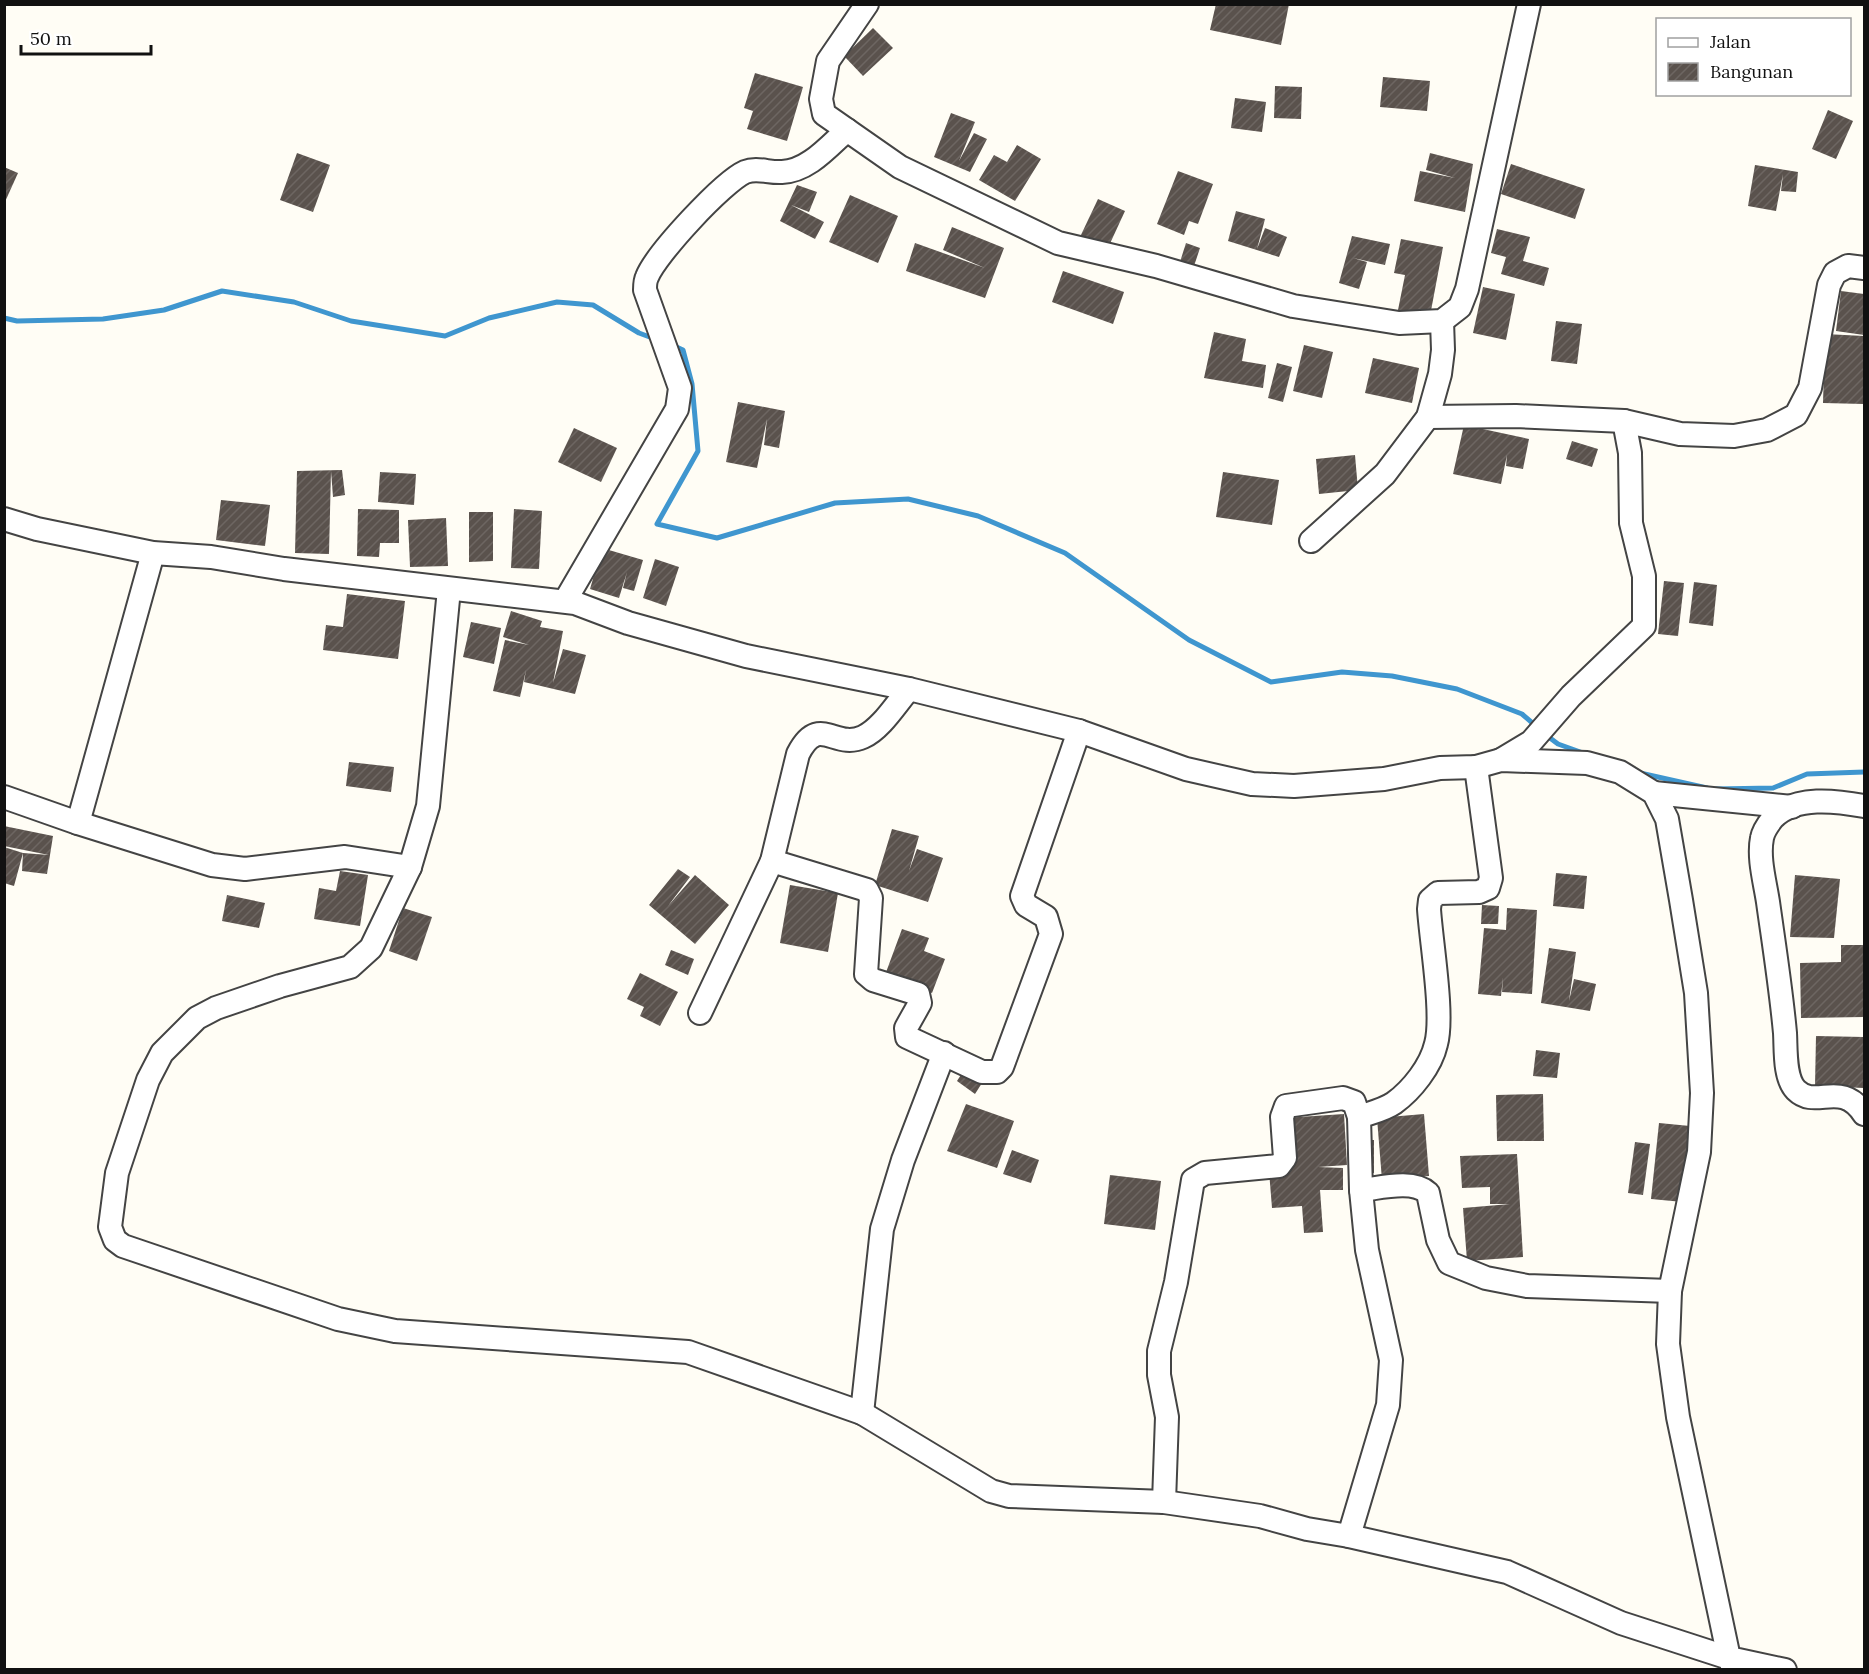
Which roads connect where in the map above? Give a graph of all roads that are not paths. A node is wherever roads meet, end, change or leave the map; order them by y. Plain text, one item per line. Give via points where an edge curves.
1 (867, 4) edge
2 (1529, 4) edge
3 (847, 130) junction
4 (1864, 268) edge
5 (1442, 321) junction
6 (1428, 417) junction
7 (1624, 422) junction
8 (4, 519) edge
9 (1311, 541) dead end
10 (153, 553) junction
11 (449, 588) junction
12 (565, 602) junction
13 (909, 689) junction
14 (1079, 731) junction
15 (1501, 760) junction
16 (1476, 767) junction
17 (1654, 793) junction
18 (4, 797) edge
19 (1864, 806) edge
20 (1792, 807) junction
21 (78, 824) junction
22 (772, 861) junction
23 (410, 867) junction
24 (699, 1014) dead end
25 (944, 1053) junction
26 (1864, 1114) edge
27 (1359, 1117) junction
28 (1361, 1190) junction
29 (1670, 1291) junction
30 (862, 1413) junction
31 (1164, 1502) junction
32 (1349, 1536) junction
33 (1731, 1664) edge
34 (1785, 1670) edge

1 - 3 street via 828,62 821,99 824,114
2 - 5 street via 1467,289 1460,307
3 - 5 street via 900,167 1058,243 1156,266 1293,306 1399,323
3 - 12 street via 810,163 782,172 747,171 731,181 675,239 646,279 645,290 680,388 676,409
4 - 7 street via 1848,266 1835,273 1829,285 1810,388 1796,415 1767,429 1734,436 1680,434
5 - 6 street via 1440,374
6 - 7 street via 1516,416
6 - 9 street via 1385,474
7 - 15 street via 1630,453 1631,523 1644,576 1644,627 1571,696 1531,742
8 - 10 street
10 - 11 street
10 - 21 street
11 - 12 street
11 - 23 street via 428,806
12 - 13 street via 746,656
13 - 14 street
13 - 22 street via 870,734 860,739 818,733 806,738 798,754
14 - 16 street via 1185,769 1252,784 1294,786
14 - 25 street via 1022,892 1026,904 1046,917 1051,934 1002,1067 990,1074
15 - 16 street
15 - 17 street via 1587,763 1620,772
16 - 27 street via 1491,878 1488,888 1479,892 1438,893 1430,900 1437,1043 1410,1088 1393,1104
17 - 20 street
17 - 29 street via 1667,819 1696,993 1702,1093 1699,1152
18 - 21 street
19 - 20 street via 1832,800
20 - 26 street via 1774,818 1762,836 1788,1072 1796,1090 1807,1096 1845,1096 1857,1103
21 - 23 street via 212,865 245,869 345,857
22 - 24 street
22 - 25 street via 867,890 872,898 866,974 873,980 918,994 920,1003 906,1028 907,1036
23 - 30 street via 371,948 361,959 350,967 216,1008 197,1018 162,1053 148,1080 117,1173 110,1227 115,1240 338,1319 396,1331 688,1352
25 - 30 street via 903,1160 882,1229
27 - 28 street
27 - 31 street via 1354,1102 1343,1098 1286,1106 1282,1117 1285,1158 1279,1166 1205,1173 1193,1180 1176,1282 1159,1351 1167,1417
28 - 29 street via 1414,1186 1424,1189 1438,1240 1449,1263 1485,1278 1527,1286
28 - 32 street via 1369,1260 1391,1360 1388,1405
29 - 33 street via 1668,1344 1678,1417
30 - 31 street via 991,1491 1009,1496
31 - 32 street via 1260,1516
32 - 33 street via 1507,1572 1621,1623
33 - 34 street

